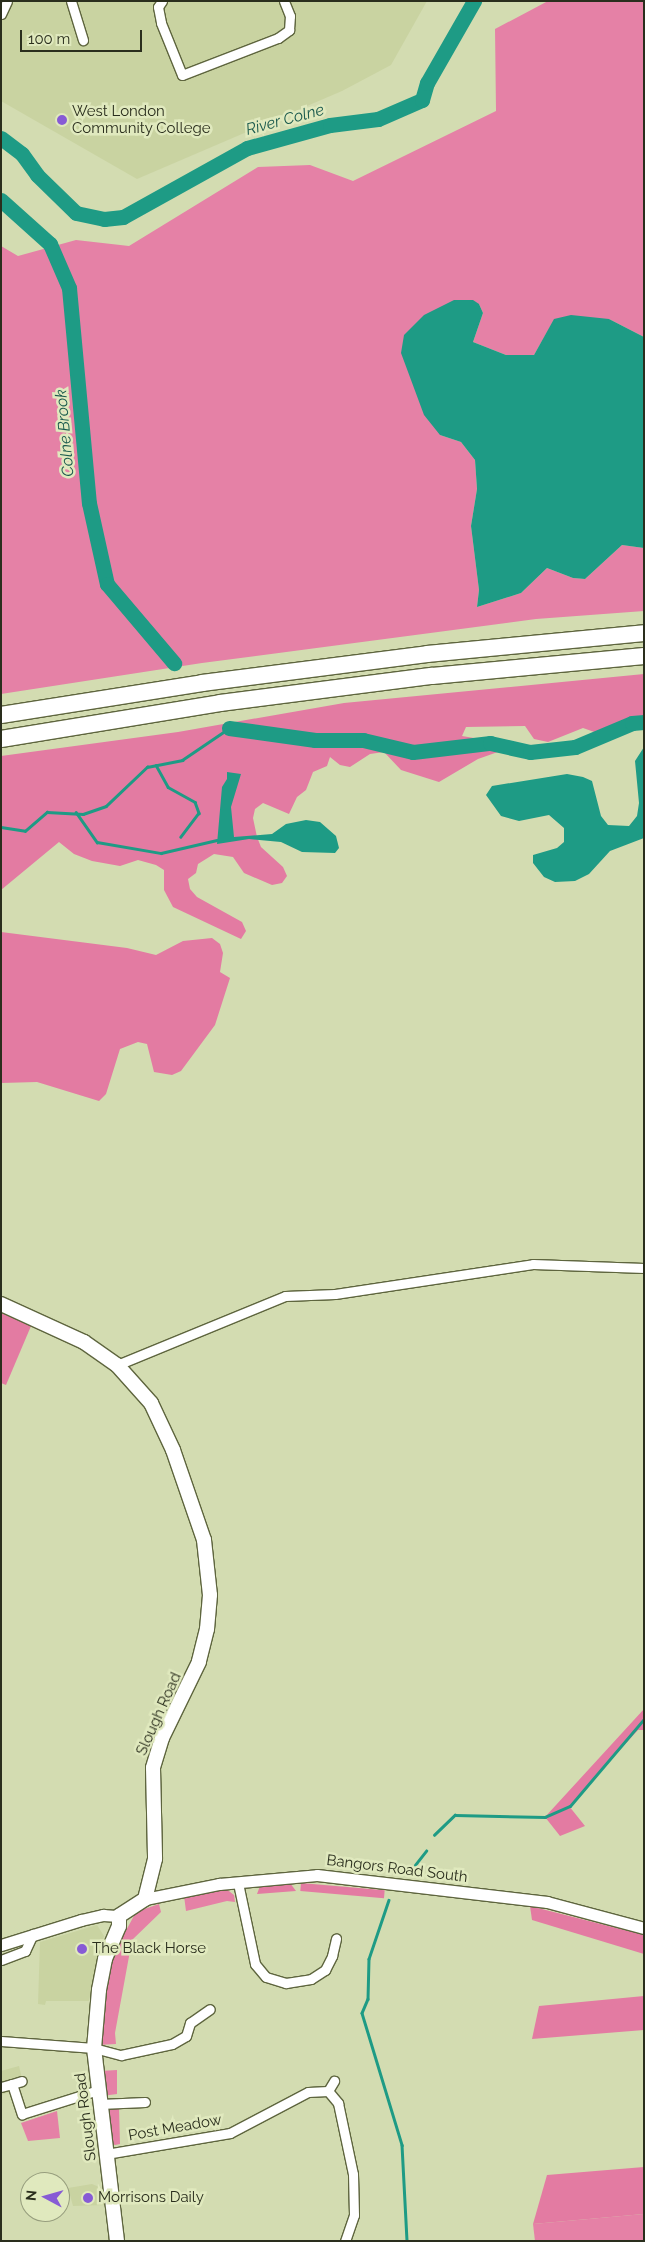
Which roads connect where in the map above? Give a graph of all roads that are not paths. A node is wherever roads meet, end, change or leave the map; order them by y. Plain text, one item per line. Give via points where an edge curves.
1 (7, 1) edge
2 (71, 1) edge
3 (162, 1) edge
4 (284, 1) edge
5 (1, 14) edge
6 (84, 40) dead end
7 (644, 633) edge
8 (644, 656) edge
9 (1, 715) edge
10 (1, 739) edge
11 (644, 1268) edge
12 (1, 1304) edge
13 (117, 1365) junction
14 (238, 1883) junction
15 (145, 1899) junction
16 (119, 1916) junction
17 (644, 1928) edge
18 (33, 1934) junction
19 (336, 1938) dead end
20 (1, 1945) edge
21 (1, 1960) edge
22 (210, 2009) dead end
23 (1, 2040) edge
24 (94, 2048) junction
25 (22, 2081) dead end
26 (334, 2081) dead end
27 (12, 2084) junction
28 (1, 2087) edge
29 (98, 2090) junction
30 (328, 2091) junction
31 (145, 2102) dead end
32 (100, 2104) junction
33 (106, 2154) junction
34 (117, 2241) edge
35 (345, 2241) edge

1 - 5 street
2 - 6 street
3 - 4 street via 158,7 161,23 182,75 278,38 289,30 290,16
7 - 9 highway via 427,654 202,683
8 - 10 highway via 432,676 220,703
11 - 13 street via 533,1264 335,1294 285,1296
12 - 13 main road, Slough Road via 84,1342
13 - 15 main road, Slough Road via 150,1404 173,1450 204,1540 210,1595 199,1662 162,1738 153,1768 156,1859
14 - 15 street, Bangors Road South
14 - 17 street, Bangors Road South via 317,1875 369,1880 547,1902
14 - 19 street via 255,1964 266,1977 286,1983 311,1979 325,1970
15 - 16 main road
16 - 18 street via 103,1915
16 - 24 main road, Slough Road via 119,1926 105,1958
18 - 20 street
18 - 21 street via 25,1951
22 - 24 street via 190,2023 186,2036 172,2044 121,2055
23 - 24 street
24 - 29 main road, Slough Road
25 - 27 street
26 - 30 street
27 - 28 street
27 - 29 street via 22,2114
29 - 32 main road, Slough Road
30 - 33 street, Post Meadow via 308,2092 230,2133
30 - 35 street via 338,2103 353,2174 354,2216
31 - 32 street
32 - 33 main road, Slough Road
33 - 34 main road, Slough Road

